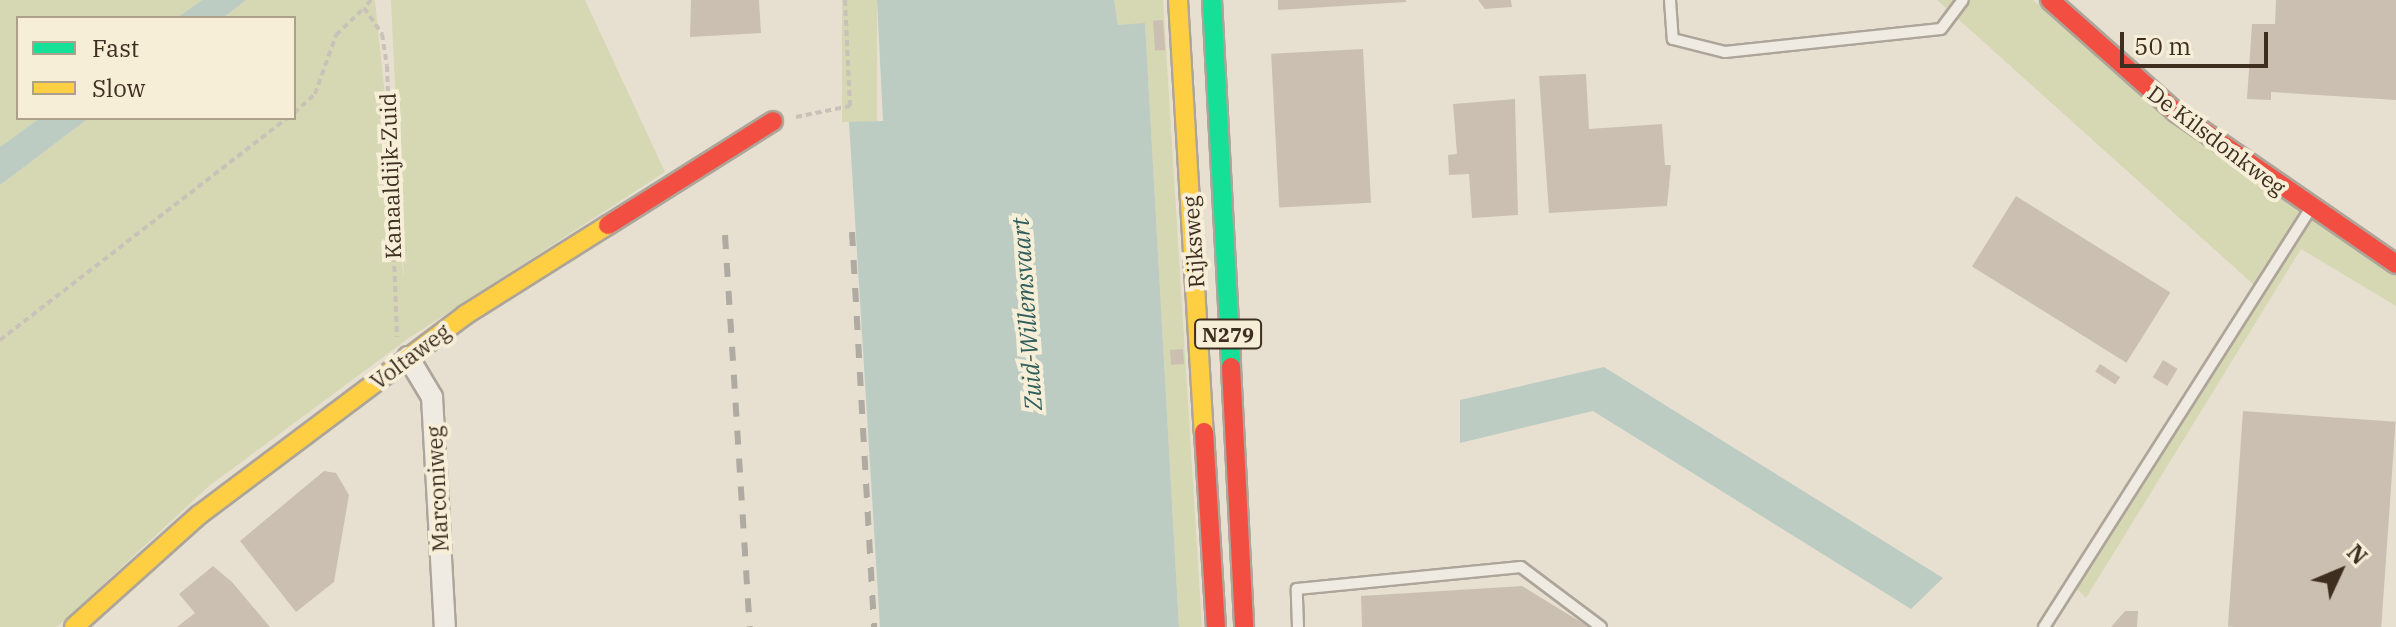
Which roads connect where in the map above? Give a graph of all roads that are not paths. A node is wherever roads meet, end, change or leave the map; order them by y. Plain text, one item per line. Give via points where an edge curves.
1 (1178, 0) edge
2 (1212, 0) edge
3 (1670, 0) edge
4 (1963, 0) edge
5 (2050, 0) edge
6 (773, 121) road end
7 (2310, 210) junction
8 (2396, 264) edge
9 (408, 357) junction
10 (74, 627) edge
11 (445, 627) edge
12 (1216, 627) edge
13 (1244, 627) edge
14 (1298, 627) edge
15 (1601, 627) edge
16 (2044, 627) edge

1 - 12 street, Rijksweg / N279
2 - 13 street, Rijksweg / N279
3 - 4 lane via 1673,39 1725,52 1941,29
5 - 7 street, De Kilsdonkweg via 2177,113
6 - 9 street, Voltaweg
7 - 8 street, De Kilsdonkweg
7 - 16 lane
9 - 10 street, Voltaweg via 199,515
9 - 11 street, Marconiweg via 432,397
14 - 15 lane via 1297,589 1521,567

